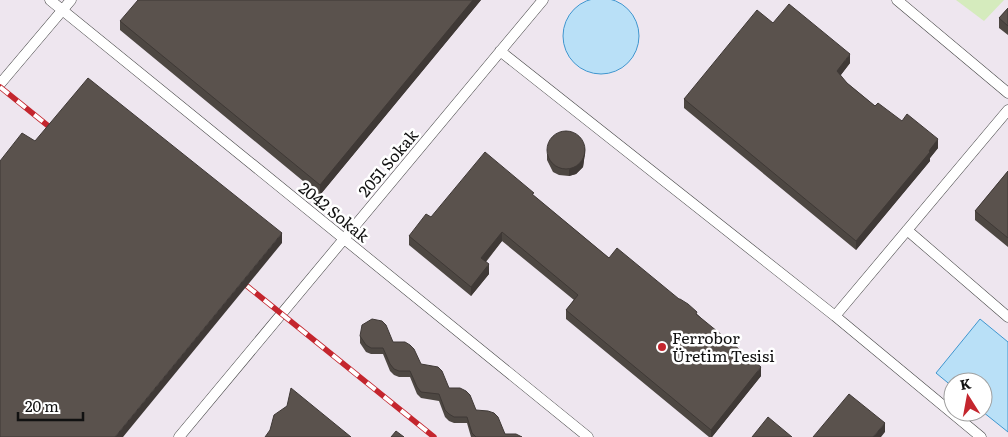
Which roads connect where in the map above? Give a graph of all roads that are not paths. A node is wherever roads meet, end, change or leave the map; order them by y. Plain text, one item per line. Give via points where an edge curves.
1 (50, 0) edge
2 (71, 0) edge
3 (543, 0) edge
4 (897, 0) edge
5 (62, 10) junction
6 (500, 51) junction
7 (0, 84) edge
8 (1008, 92) edge
9 (1008, 110) edge
10 (908, 230) junction
11 (343, 239) junction
12 (835, 316) junction
13 (1008, 316) edge
14 (179, 437) edge
15 (588, 437) edge
16 (981, 437) edge

1 - 5 lane, 2042 Sokak
2 - 5 lane
3 - 6 lane, 2051 Sokak
4 - 8 lane
5 - 7 lane
5 - 11 lane, 2042 Sokak
6 - 11 lane, 2051 Sokak
6 - 12 lane
9 - 10 lane
10 - 12 lane
10 - 13 lane
11 - 14 lane, 2051 Sokak
11 - 15 lane, 2042 Sokak
12 - 16 lane

